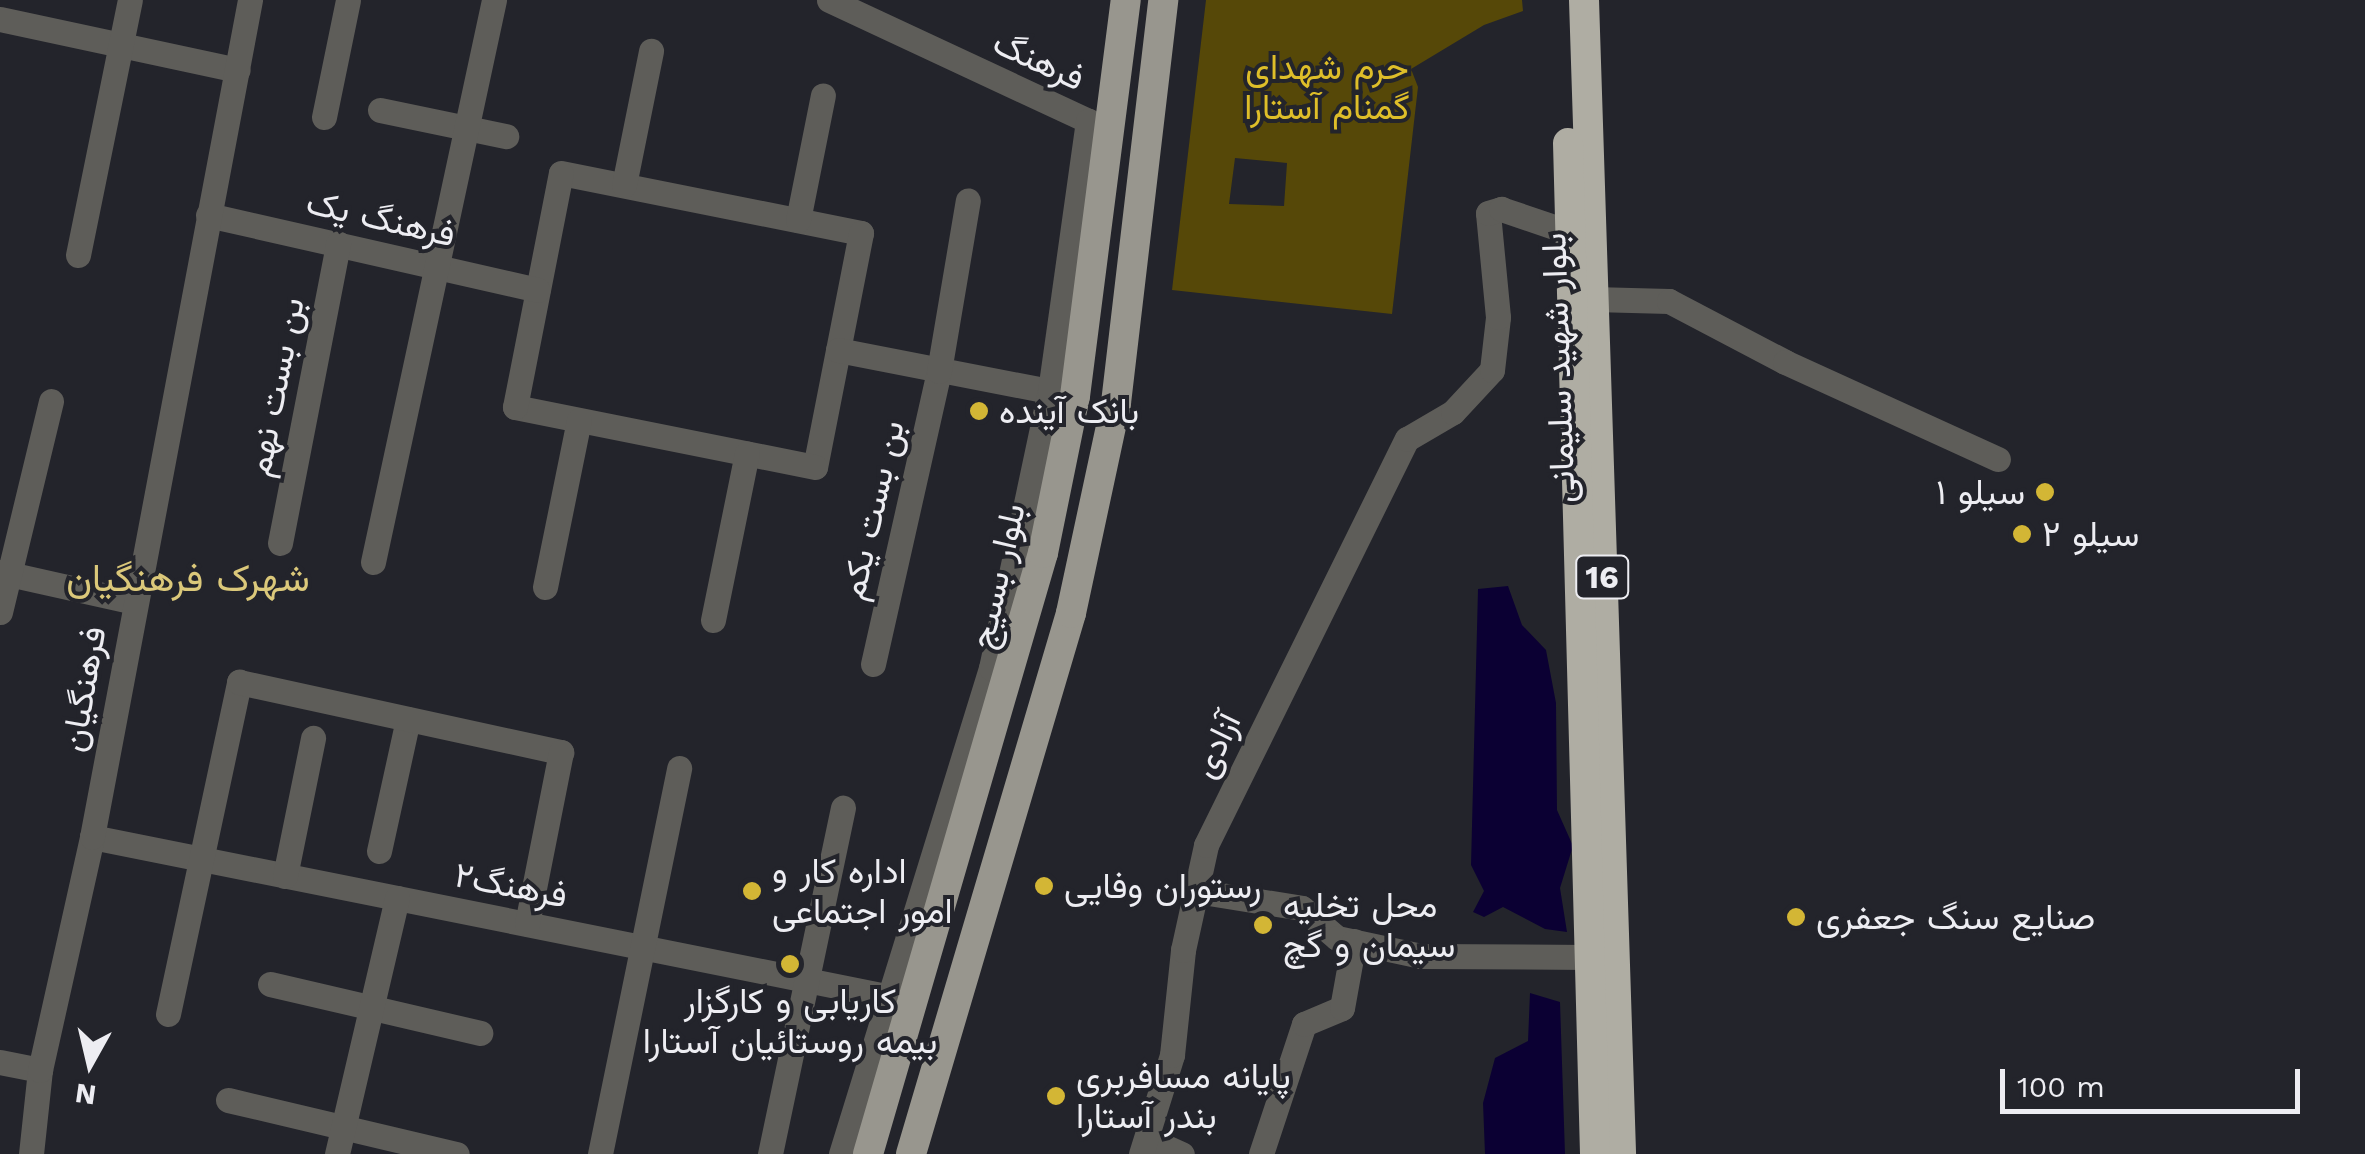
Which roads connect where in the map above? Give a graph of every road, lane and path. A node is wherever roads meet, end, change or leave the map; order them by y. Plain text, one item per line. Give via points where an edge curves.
1 (130, 0) edge
2 (250, 0) edge
3 (348, 0) edge
4 (494, 0) edge
5 (829, 0) edge
6 (1126, 0) edge
7 (1163, 0) edge
8 (1564, 0) edge
9 (1584, 0) edge
10 (0, 19) edge
11 (120, 45) junction
12 (650, 51) dead end
13 (238, 70) junction
14 (823, 95) dead end
15 (380, 110) dead end
16 (324, 118) dead end
17 (1099, 127) junction
18 (468, 128) junction
19 (506, 136) dead end
20 (624, 186) junction
21 (968, 200) dead end
22 (208, 215) junction
23 (798, 220) junction
24 (1569, 232) junction
25 (338, 244) junction
26 (78, 255) dead end
27 (438, 267) junction
28 (538, 290) junction
29 (1593, 299) junction
30 (838, 350) junction
31 (938, 371) junction
32 (1063, 394) junction
33 (51, 401) dead end
34 (1116, 403) junction
35 (579, 420) junction
36 (746, 453) junction
37 (1998, 459) dead end
38 (280, 543) dead end
39 (373, 562) dead end
40 (4, 574) edge
41 (546, 586) dead end
42 (134, 602) junction
43 (0, 612) edge
44 (713, 620) dead end
45 (873, 664) dead end
46 (408, 719) junction
47 (314, 738) dead end
48 (679, 768) dead end
49 (843, 808) dead end
50 (92, 837) junction
51 (379, 852) dead end
52 (201, 859) junction
53 (285, 876) junction
54 (1196, 891) junction
55 (397, 898) junction
56 (526, 924) junction
57 (1354, 942) junction
58 (640, 947) junction
59 (1590, 957) junction
60 (808, 980) junction
61 (270, 984) dead end
62 (902, 999) junction
63 (371, 1008) junction
64 (168, 1014) dead end
65 (480, 1033) dead end
66 (0, 1062) edge
67 (40, 1070) junction
68 (228, 1100) dead end
69 (343, 1127) junction
70 (1145, 1146) edge
71 (31, 1154) edge
72 (336, 1154) edge
73 (458, 1154) edge
74 (600, 1154) edge
75 (770, 1154) edge
76 (841, 1154) edge
77 (868, 1154) edge
78 (911, 1154) edge
79 (1182, 1154) edge
80 (1261, 1154) edge
81 (1596, 1154) edge
82 (1621, 1154) edge

1 - 11 street
2 - 13 street, فرهنگیان
3 - 16 street
4 - 18 street
5 - 17 street, فرهنگ
6 - 17 main road, بلوار بسیج
7 - 34 main road
8 - 24 highway, بلوار شهید سلیمانی / 16
9 - 29 highway, بلوار شهید سلیمانی / 16
10 - 11 street
11 - 13 street
11 - 26 street
12 - 20 street
13 - 22 street, فرهنگیان
14 - 23 street
15 - 18 street
17 - 32 main road, بلوار بسیج
18 - 19 street
18 - 27 street
20 - 23 street
20 - 28 street via 561,173
21 - 31 street, بن بست یکم
22 - 25 street, فرهنگ یک
22 - 42 street, فرهنگیان
23 - 30 street via 862,233
24 - 54 street, آزادی via 1501,209 1488,213 1498,317 1492,370 1453,412 1408,439 1206,844
24 - 59 highway, بلوار شهید سلیمانی / 16
25 - 27 street, فرهنگ یک
25 - 38 street, بن بست نهم
27 - 28 street, فرهنگ یک
27 - 39 street
28 - 35 street via 514,407
29 - 37 street via 1669,301 1784,362
29 - 82 highway, بلوار شهید سلیمانی / 16
30 - 31 street
30 - 36 street via 815,467
31 - 32 street
31 - 45 street, بن بست یکم
32 - 34 main road
32 - 62 main road, بلوار بسیج via 1022,642
33 - 40 street
34 - 78 main road via 1055,678
35 - 36 street
35 - 41 street
36 - 44 street
40 - 42 street
40 - 43 street
42 - 50 street, فرهنگیان
46 - 51 street
46 - 52 street via 239,682
46 - 56 street via 561,752
47 - 53 street
48 - 58 street
49 - 60 street
50 - 52 street, فرهنگ۲
50 - 67 street, فرهنگیان
52 - 53 street, فرهنگ۲
52 - 64 street
53 - 55 street, فرهنگ۲
54 - 57 street via 1302,908 1337,938
54 - 70 street, آزادی via 1172,1055
55 - 56 street, فرهنگ۲
55 - 63 street
56 - 58 street, فرهنگ۲
57 - 59 street via 1421,956
57 - 80 street via 1342,1008 1304,1024
58 - 60 street, فرهنگ۲
58 - 74 street
59 - 81 highway, بلوار شهید سلیمانی / 16
60 - 62 street, فرهنگ۲
60 - 75 street
61 - 63 street
62 - 76 street
62 - 77 main road, بلوار بسیج
63 - 65 street
63 - 69 street
66 - 67 street
67 - 71 street, فرهنگیان
68 - 69 street
69 - 72 street
69 - 73 street
70 - 79 street

